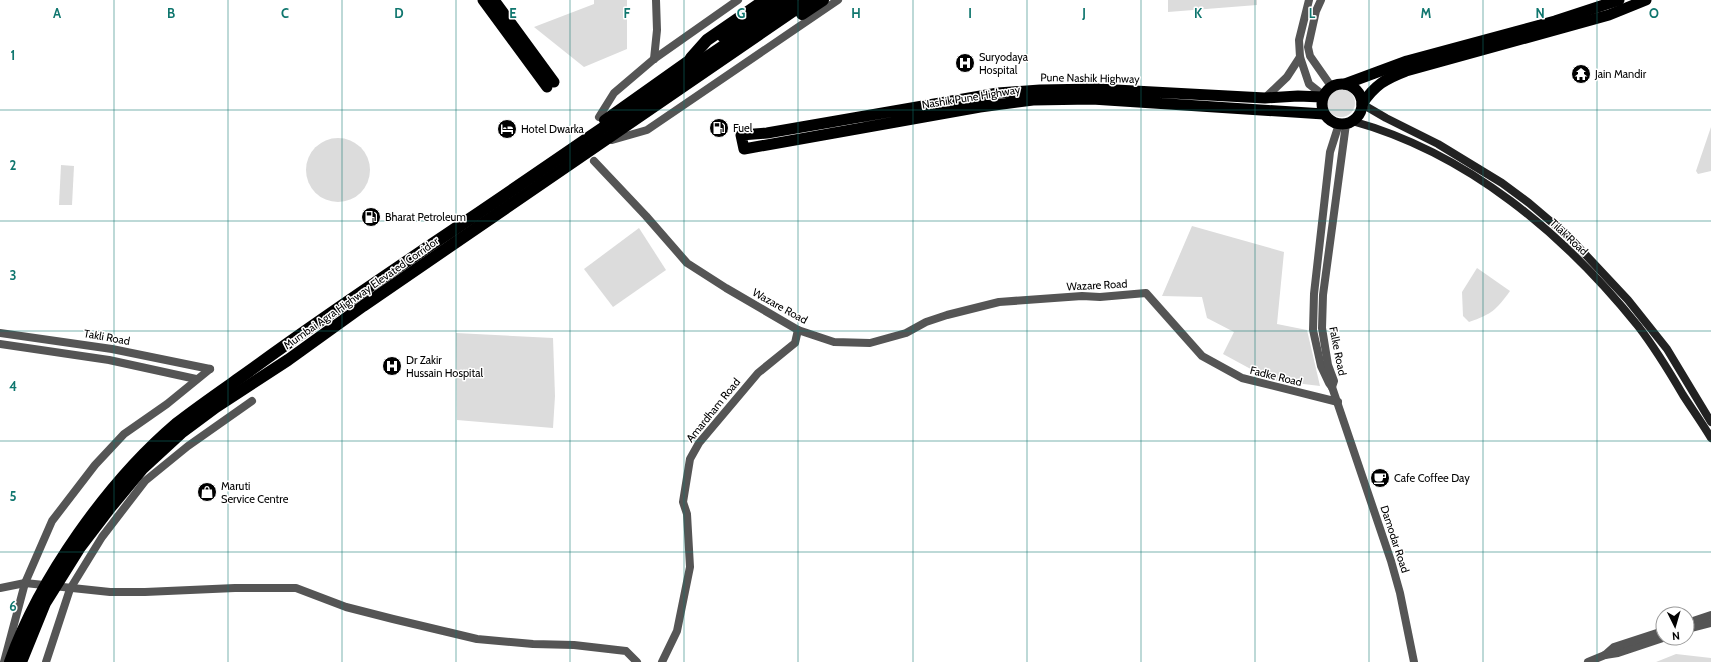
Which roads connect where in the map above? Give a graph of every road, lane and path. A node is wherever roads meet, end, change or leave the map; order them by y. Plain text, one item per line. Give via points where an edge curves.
1 (483, 0) edge
2 (494, 0) edge
3 (656, 0) edge
4 (738, 0) edge
5 (765, 0) edge
6 (776, 0) edge
7 (792, 0) edge
8 (809, 0) edge
9 (816, 0) edge
10 (823, 0) edge
11 (838, 0) edge
12 (1309, 0) edge
13 (1321, 0) edge
14 (1619, 0) edge
15 (1646, 0) edge
16 (1300, 57) junction
17 (691, 58) junction
18 (654, 59) junction
19 (704, 76) junction
20 (1345, 84) junction
21 (1331, 86) junction
22 (1322, 96) junction
23 (1265, 98) junction
24 (1362, 104) junction
25 (1324, 114) junction
26 (601, 119) joint
27 (1346, 123) junction
28 (612, 140) joint
29 (744, 149) joint
30 (594, 161) dead end
31 (1146, 293) joint
32 (798, 330) junction
33 (0, 333) edge
34 (0, 344) edge
35 (196, 380) junction
36 (1332, 387) junction
37 (252, 401) dead end
38 (1338, 402) junction
39 (1711, 422) edge
40 (1711, 438) edge
41 (25, 583) junction
42 (0, 588) edge
43 (70, 589) junction
44 (1711, 615) edge
45 (1695, 620) edge
46 (1711, 623) edge
47 (1695, 627) edge
48 (1655, 634) edge
49 (1655, 641) edge
50 (1605, 654) junction
51 (4, 662) edge
52 (10, 662) edge
53 (21, 662) edge
54 (46, 662) edge
55 (637, 662) edge
56 (662, 662) edge
57 (1414, 662) edge
58 (1588, 662) edge

1 - 2 highway via 550,85
3 - 18 street via 657,30
4 - 18 street
5 - 17 highway via 707,40
6 - 17 main road
7 - 52 highway, Mumbai Agra Highway Elevated Corridor via 284,345 177,424 144,455 100,505 60,560 34,608
8 - 53 highway, Mumbai Agra Highway Elevated Corridor via 181,433 143,468 80,547 46,603
9 - 19 main road
10 - 19 highway via 725,66
11 - 28 street via 647,130
12 - 16 street via 1298,40
13 - 21 street via 1308,47 1310,56
14 - 20 highway via 1555,21 1406,61
15 - 24 highway via 1609,14 1406,70 1378,84
16 - 22 street via 1311,86
16 - 23 street via 1287,77
17 - 26 main road
18 - 26 street via 614,93
19 - 28 main road
20 - 21 highway
20 - 24 highway via 1355,88
21 - 22 highway
22 - 23 highway, Pune Nashik Highway
22 - 25 highway
23 - 29 highway, Pune Nashik Highway via 1097,89 998,92 741,136
24 - 27 highway via 1359,114
24 - 39 main road, Tilak Road via 1438,144 1502,183 1569,237 1628,300 1667,349
25 - 27 highway via 1328,119
25 - 29 highway, Nashik Pune Highway via 1092,98 1033,100
27 - 36 street, Falke Road via 1323,295 1322,328 1328,365 1334,382
27 - 36 street, Falke Road via 1330,152 1314,294 1313,330 1321,366
27 - 40 main road, Tilak Road via 1382,130 1418,144 1448,160 1500,193 1563,244 1638,327 1662,359
30 - 32 street, Wazare Road via 687,263
31 - 32 street, Wazare Road via 999,302 947,315 926,322 906,333 870,343 834,342
31 - 38 street, Fadke Road via 1202,356 1242,378
32 - 56 street, Amardham Road via 795,343 758,374 699,443 690,459 683,502 690,567 677,631
33 - 35 street, Takli Road via 112,348 210,368
34 - 35 street, Takli Road via 111,360
35 - 41 street via 124,434 95,465 52,521
36 - 38 street, Damodar Road
37 - 43 street via 188,446 145,481 102,537
38 - 57 street, Damodar Road via 1393,568
41 - 42 street
41 - 43 street
41 - 51 street
43 - 54 street
43 - 55 street via 145,592 296,588 352,609 477,639 626,651
44 - 45 street
46 - 47 street
48 - 50 street via 1614,647
49 - 50 street via 1618,653
50 - 58 street

